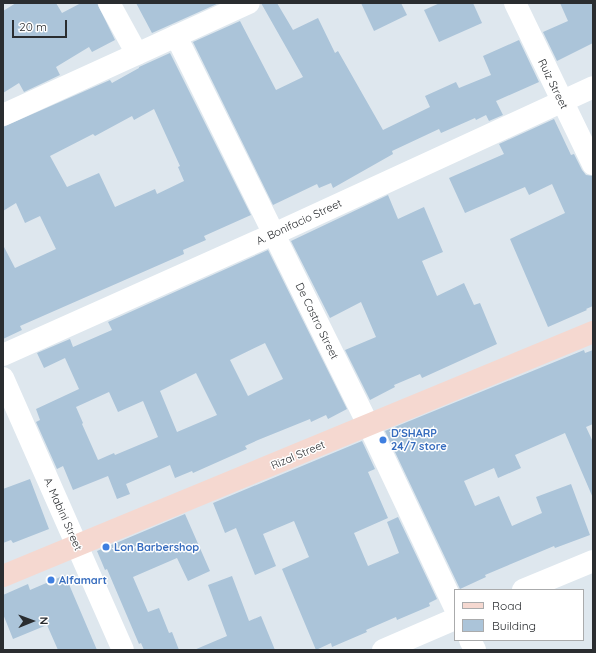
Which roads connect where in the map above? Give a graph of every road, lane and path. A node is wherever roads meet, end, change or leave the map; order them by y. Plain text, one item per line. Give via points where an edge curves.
1 (109, 3) edge
2 (249, 3) edge
3 (515, 3) edge
4 (176, 36) junction
5 (137, 54) junction
6 (593, 87) edge
7 (562, 101) junction
8 (3, 115) edge
9 (593, 164) edge
10 (274, 234) junction
11 (593, 332) edge
12 (3, 355) edge
13 (3, 378) edge
14 (369, 426) junction
15 (77, 547) junction
16 (593, 561) edge
17 (3, 576) edge
18 (525, 589) edge
19 (454, 606) edge
20 (454, 619) edge
21 (470, 641) edge
22 (123, 650) edge
23 (383, 650) edge
24 (475, 650) edge

1 - 5 street
2 - 4 street
3 - 7 street, Ruiz Street
4 - 5 street
4 - 10 street, De Castro Street
5 - 8 street
6 - 7 street, A. Bonifacio Street
7 - 9 street, Ruiz Street
7 - 10 street, A. Bonifacio Street
10 - 12 street, A. Bonifacio Street
10 - 14 street, De Castro Street
11 - 14 main road, Rizal Street
13 - 15 street, A. Mabini Street
14 - 15 main road, Rizal Street
14 - 19 street, De Castro Street
15 - 17 main road, Rizal Street
15 - 22 street, A. Mabini Street
16 - 18 street
20 - 23 street
21 - 24 street

